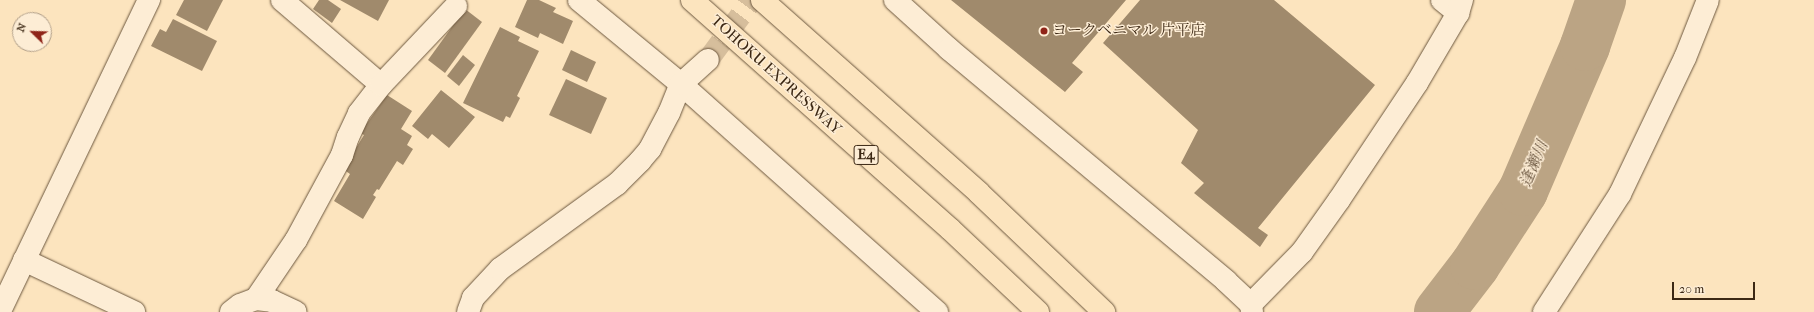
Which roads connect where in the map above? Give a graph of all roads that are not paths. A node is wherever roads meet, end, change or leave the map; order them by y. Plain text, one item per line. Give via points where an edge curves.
1 (148, 0) edge
2 (282, 0) edge
3 (579, 0) edge
4 (692, 0) edge
5 (762, 0) edge
6 (895, 0) edge
7 (1708, 0) edge
8 (1454, 4) edge
9 (456, 6) dead end
10 (708, 60) tunnel mouth
11 (681, 84) junction
12 (381, 85) junction
13 (24, 260) junction
14 (256, 298) junction
15 (1252, 308) edge
16 (0, 311) edge
17 (134, 312) edge
18 (231, 312) edge
19 (296, 312) edge
20 (468, 312) edge
21 (937, 312) edge
22 (1038, 312) edge
23 (1104, 312) edge
24 (1544, 312) edge

1 - 13 street
2 - 12 street
3 - 11 street
4 - 22 highway, TOHOKU EXPRESSWAY / E4 via 950,229
5 - 23 highway via 979,192
6 - 15 street
7 - 24 street via 1685,58 1620,194
8 - 15 street via 1417,83 1302,252
9 - 12 street
10 - 11 street
11 - 20 street via 669,113 640,161 617,184 500,269 473,298
11 - 21 street
12 - 14 street via 360,113 342,155 296,240
13 - 16 street
13 - 17 street
14 - 18 street
14 - 19 street via 272,301

